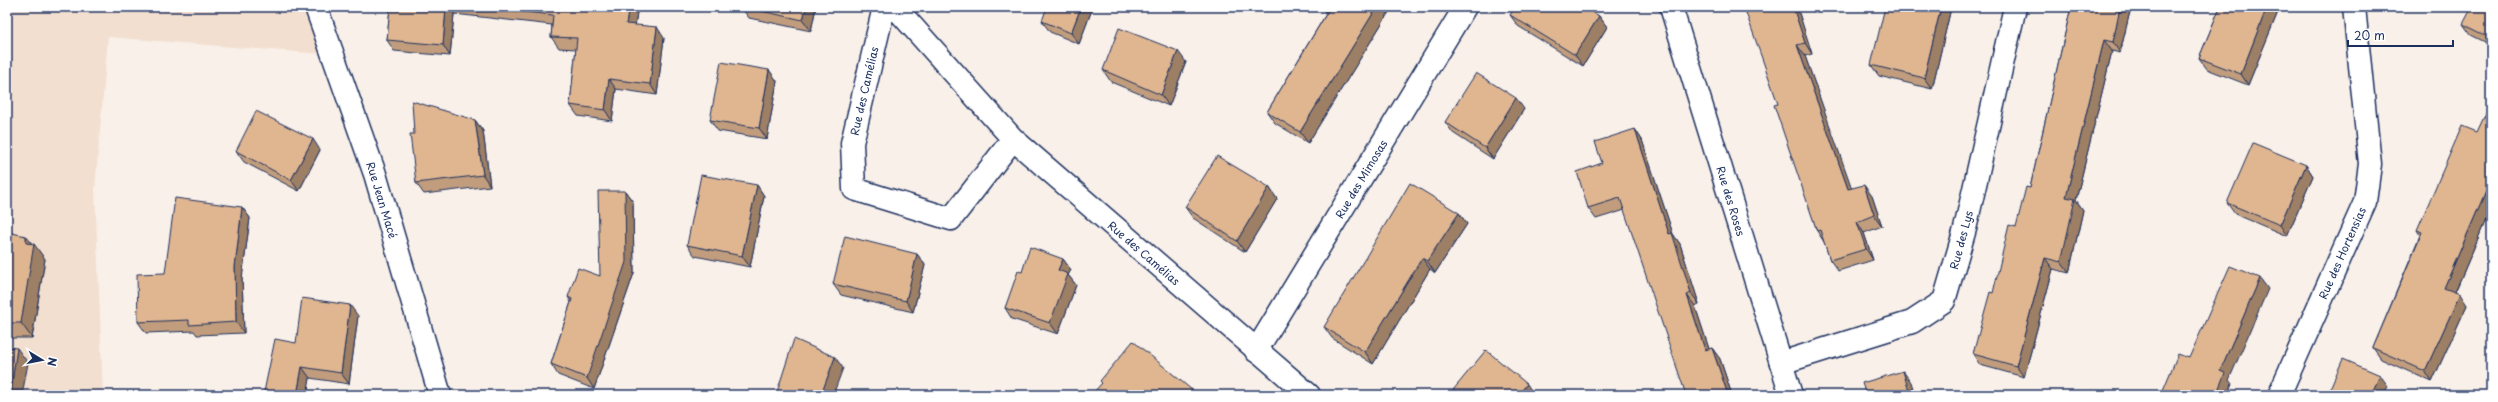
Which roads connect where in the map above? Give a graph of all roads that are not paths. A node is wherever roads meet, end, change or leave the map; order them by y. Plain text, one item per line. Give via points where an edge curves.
1 (316, 7) edge
2 (884, 7) edge
3 (895, 7) edge
4 (1465, 7) edge
5 (1671, 7) edge
6 (2015, 7) edge
7 (2354, 7) edge
8 (1013, 139) junction
9 (1256, 351) junction
10 (1781, 363) junction
11 (440, 395) edge
12 (1309, 395) edge
13 (1791, 395) edge
14 (2279, 395) edge

1 - 11 street, Rue Jean Macé via 374,174
2 - 8 street, Rue des Camélias via 852,143 854,189 951,219
3 - 8 street, Rue des Camélias
4 - 9 street, Rue des Mimosas
5 - 10 street, Rue des Roses
6 - 10 street, Rue des Lys via 1965,229 1944,301 1912,322
7 - 14 street, Rue des Hortensias via 2370,164 2365,202
8 - 9 street, Rue des Camélias
9 - 12 street, Rue des Camélias
10 - 13 street, Rue des Roses

